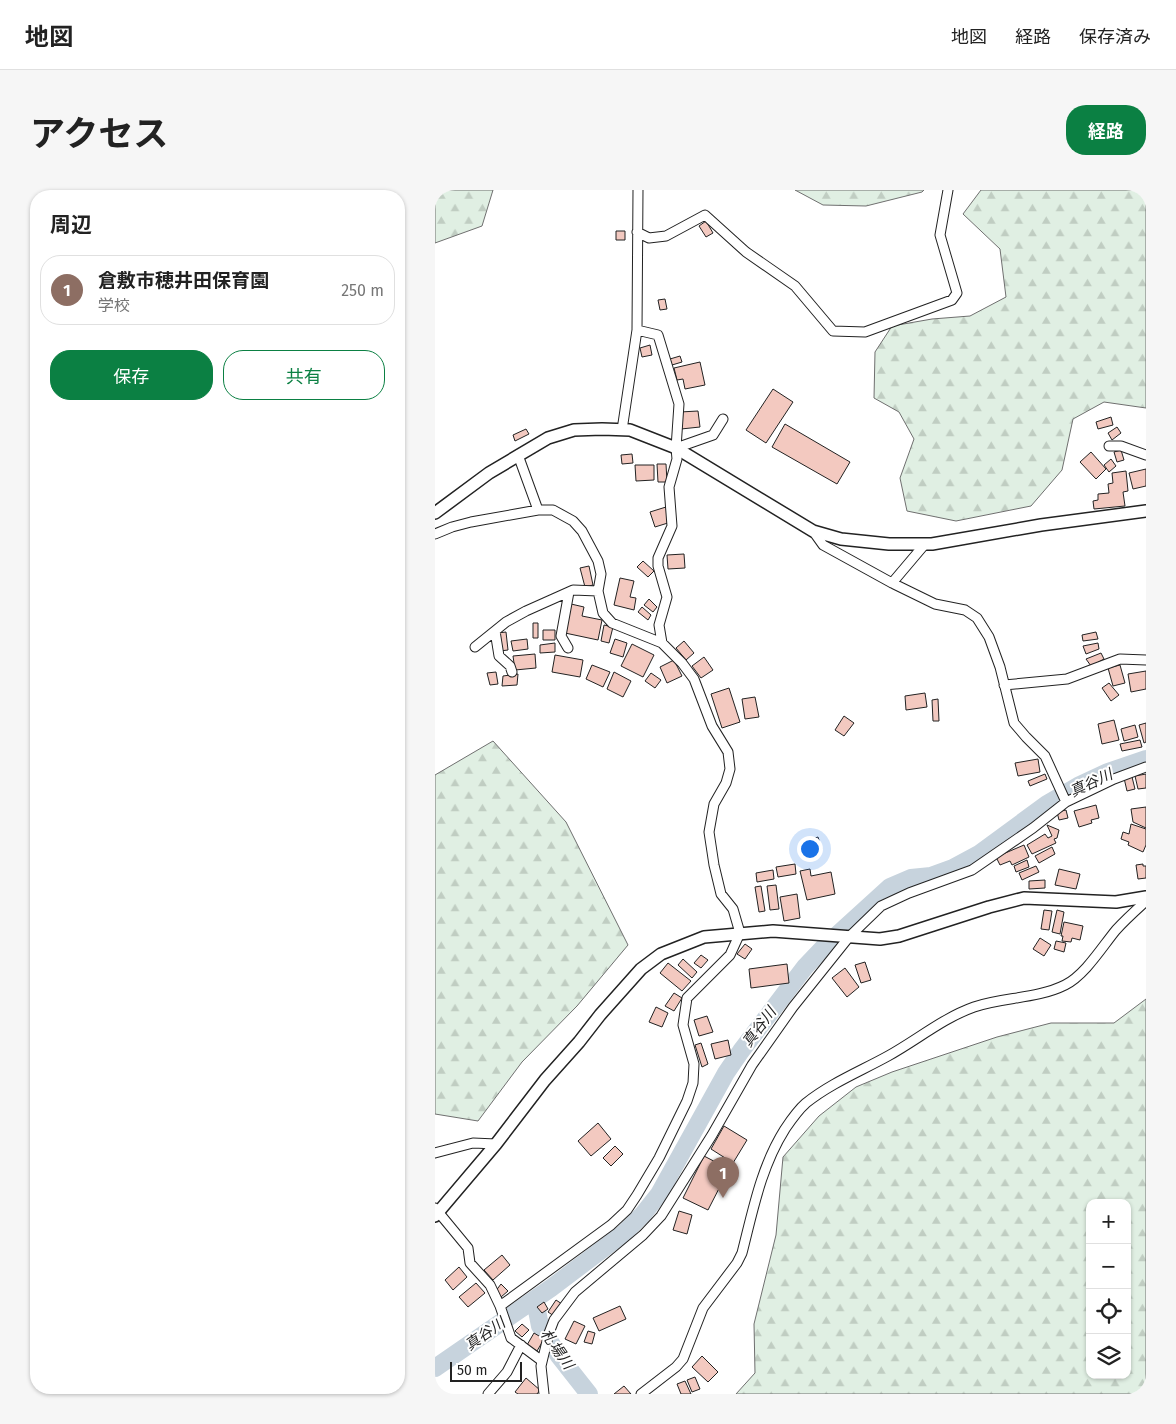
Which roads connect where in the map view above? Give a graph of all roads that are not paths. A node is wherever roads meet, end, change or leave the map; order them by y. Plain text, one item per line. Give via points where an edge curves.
1 (638, 190) edge
2 (948, 190) edge
3 (637, 232) junction
4 (637, 330) junction
5 (723, 419) dead end
6 (622, 430) junction
7 (1109, 446) dead end
8 (676, 448) junction
9 (518, 455) junction
10 (1146, 455) edge
11 (538, 510) junction
12 (1146, 511) edge
13 (435, 512) edge
14 (813, 531) junction
15 (435, 534) edge
16 (925, 544) junction
17 (893, 583) junction
18 (569, 592) junction
19 (599, 592) junction
20 (495, 631) junction
21 (662, 643) junction
22 (475, 647) dead end
23 (568, 648) dead end
24 (1146, 660) edge
25 (512, 672) dead end
26 (1004, 685) junction
27 (1146, 767) edge
28 (1065, 801) junction
29 (1146, 897) edge
30 (1146, 901) edge
31 (740, 933) junction
32 (846, 936) junction
33 (496, 1144) junction
34 (435, 1153) edge
35 (436, 1212) edge
36 (500, 1306) junction
37 (521, 1345) junction
38 (542, 1361) junction
39 (488, 1394) edge
40 (544, 1394) edge
41 (641, 1394) edge

1 - 3 street
2 - 3 street via 940,235 957,293 952,300 865,332 833,331 795,286 746,252 705,215 666,236 649,238
3 - 4 street
4 - 6 street
4 - 8 street via 658,335 679,404
5 - 8 street via 713,435
6 - 8 street via 630,430
6 - 9 street via 574,430 548,438
7 - 10 street via 1121,446
8 - 14 street
8 - 21 street via 677,459 669,487 672,526 658,558 667,597 659,625
9 - 11 street
9 - 13 street
11 - 15 street via 471,522
11 - 19 street via 553,510 573,521 582,531 600,568
12 - 16 street
14 - 16 street via 841,539
14 - 17 street via 823,546
16 - 17 street
17 - 26 street via 935,604 965,610 977,618 989,637 1001,667
18 - 19 street
18 - 20 street via 525,611
18 - 23 street via 561,636
19 - 21 street via 603,613 612,622
20 - 22 street
20 - 25 street via 499,656
21 - 31 street via 694,679 712,726 728,752 726,783 714,804 709,832 721,894 733,909
24 - 26 street via 1120,658 1067,679
26 - 28 street via 1015,723 1045,756
27 - 28 street
28 - 32 street via 1033,828 972,870 881,906
29 - 32 street via 1116,902 1024,898 899,936 879,939
30 - 41 street via 1067,984 1043,994 971,1008 806,1103 774,1148 761,1180 737,1264 703,1308 683,1359
31 - 32 street via 773,930
31 - 33 street via 703,937 661,954 641,969 545,1080
31 - 36 street via 730,955 687,998 683,1025 694,1064 693,1084 659,1158 637,1195 611,1225
32 - 38 street via 752,1065 661,1216 575,1292 555,1320
33 - 34 street via 473,1143
33 - 35 street
35 - 36 street via 468,1248 470,1263 490,1285
36 - 37 street via 511,1338
37 - 38 street
37 - 39 street via 507,1372
38 - 40 street

